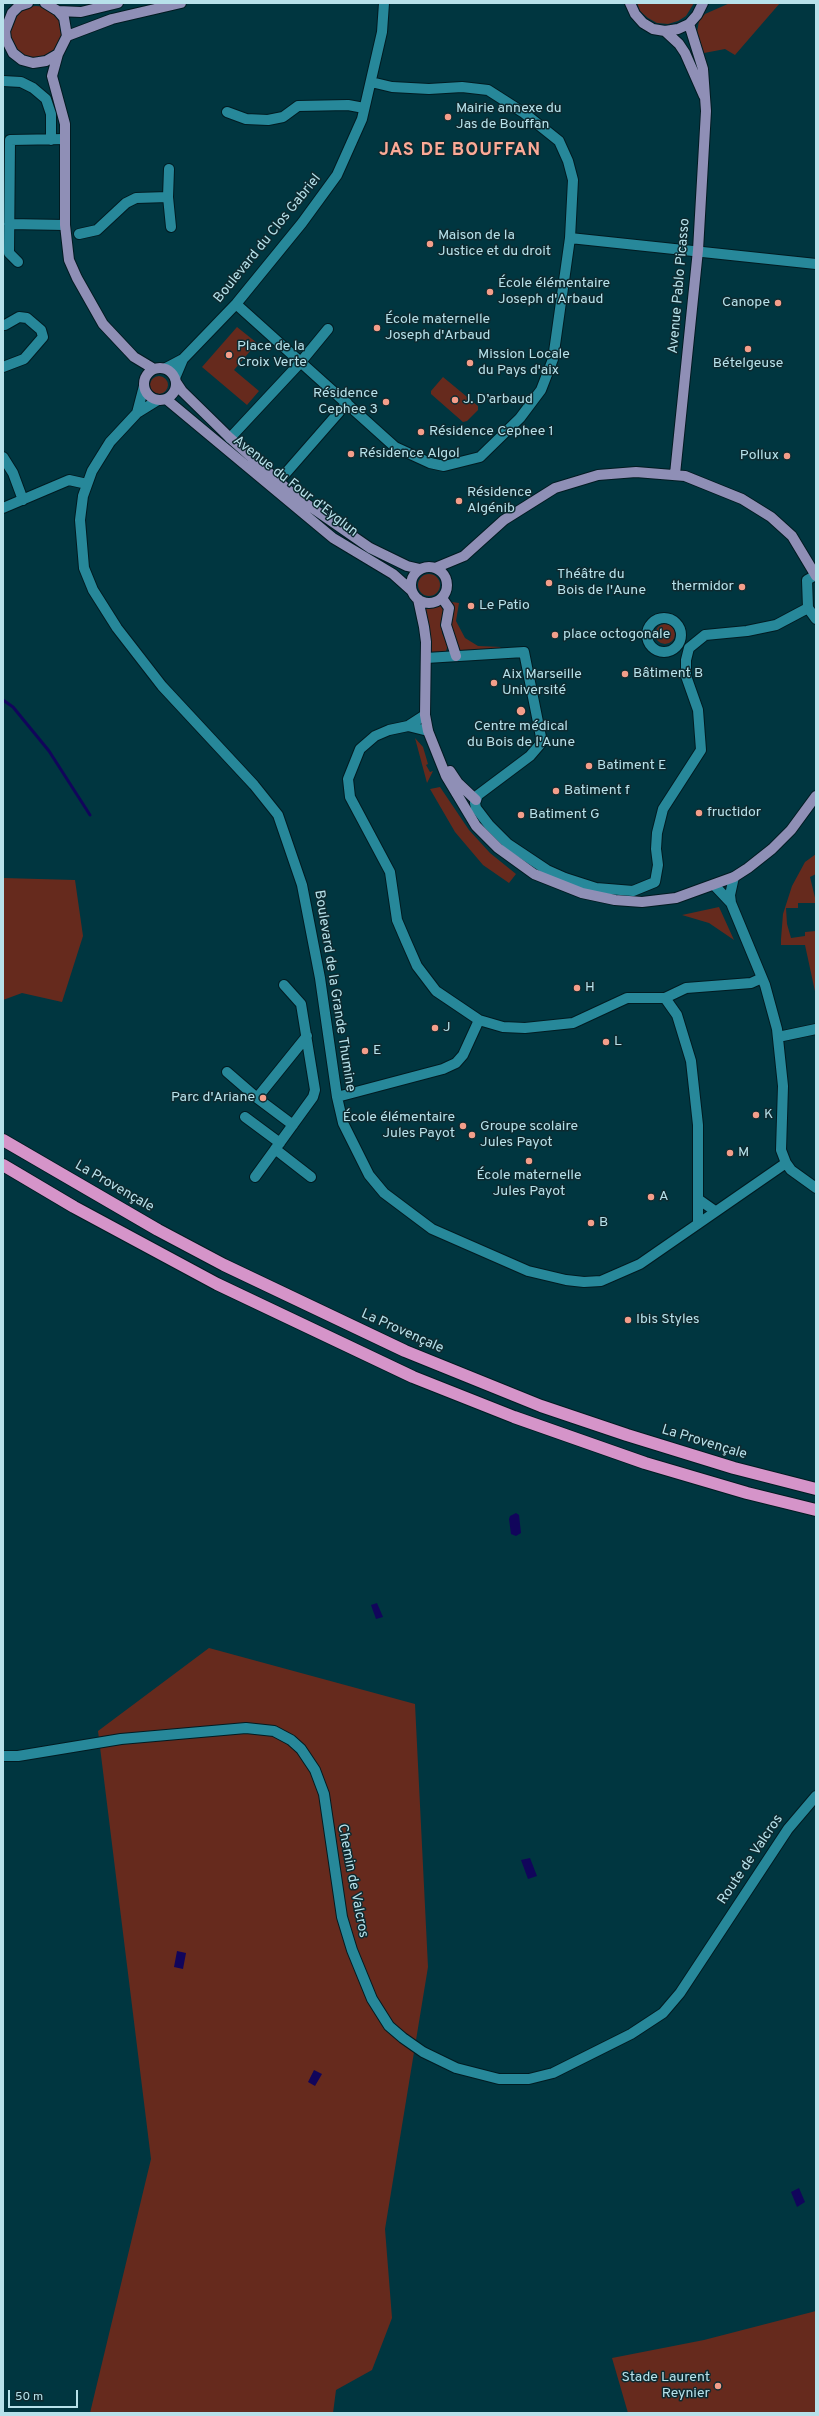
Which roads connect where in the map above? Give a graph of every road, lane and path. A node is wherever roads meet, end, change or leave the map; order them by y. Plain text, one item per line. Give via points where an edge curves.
1 (45, 3) edge
2 (118, 3) edge
3 (181, 3) edge
4 (384, 3) edge
5 (630, 3) edge
6 (709, 3) edge
7 (22, 4) edge
8 (701, 6) edge
9 (58, 11) junction
10 (689, 24) junction
11 (665, 31) junction
12 (4, 32) edge
13 (67, 36) junction
14 (8, 54) edge
15 (58, 54) junction
16 (33, 63) junction
17 (52, 76) junction
18 (3, 80) edge
19 (371, 82) junction
20 (705, 100) junction
21 (364, 108) junction
22 (227, 112) dead end
23 (65, 139) junction
24 (51, 140) junction
25 (169, 169) dead end
26 (168, 197) junction
27 (9, 224) junction
28 (65, 225) junction
29 (171, 227) dead end
30 (80, 234) dead end
31 (570, 238) junction
32 (698, 250) junction
33 (6, 253) edge
34 (18, 262) dead end
35 (816, 264) edge
36 (236, 304) junction
37 (5, 325) dead end
38 (328, 329) dead end
39 (134, 357) junction
40 (183, 359) junction
41 (300, 363) junction
42 (3, 367) edge
43 (166, 368) junction
44 (154, 369) junction
45 (175, 380) junction
46 (144, 384) junction
47 (162, 399) junction
48 (347, 403) junction
49 (137, 413) junction
50 (230, 438) junction
51 (3, 457) edge
52 (676, 474) junction
53 (278, 482) junction
54 (87, 484) junction
55 (23, 500) junction
56 (3, 508) edge
57 (435, 568) junction
58 (420, 570) junction
59 (813, 577) edge
60 (415, 595) junction
61 (442, 598) junction
62 (808, 608) junction
63 (816, 619) edge
64 (680, 642) dead end
65 (689, 648) junction
66 (456, 656) junction
67 (426, 658) junction
68 (425, 716) junction
69 (408, 726) junction
70 (428, 731) junction
71 (432, 742) junction
72 (816, 796) edge
73 (477, 797) junction
74 (734, 877) junction
75 (714, 885) junction
76 (731, 904) junction
77 (762, 978) junction
78 (284, 985) dead end
79 (665, 998) junction
80 (480, 1020) junction
81 (816, 1029) edge
82 (307, 1036) junction
83 (778, 1037) junction
84 (227, 1072) dead end
85 (337, 1097) junction
86 (257, 1098) junction
87 (245, 1117) dead end
88 (293, 1125) junction
89 (3, 1140) edge
90 (277, 1146) junction
91 (786, 1163) junction
92 (3, 1165) edge
93 (255, 1177) dead end
94 (311, 1177) dead end
95 (816, 1188) edge
96 (698, 1199) junction
97 (715, 1211) junction
98 (698, 1223) junction
99 (816, 1490) edge
100 (816, 1510) edge
101 (3, 1756) edge
102 (816, 1796) edge
103 (712, 1942) joint

1 - 9 main road
2 - 9 main road via 81,12
3 - 13 main road via 112,19
4 - 19 street, Boulevard du Clos Gabriel via 382,32
5 - 11 main road via 643,23 653,29
6 - 8 main road
7 - 12 main road via 12,13
8 - 10 main road
9 - 13 main road via 64,18
10 - 11 main road via 678,30
10 - 20 main road, Avenue Pablo Picasso via 703,69
11 - 20 main road, Avenue Pablo Picasso via 685,53
12 - 14 main road
13 - 15 main road
14 - 16 main road
15 - 16 main road via 46,62
15 - 17 main road
16 - 17 main road
17 - 23 main road via 65,124
18 - 24 street via 21,82 41,93 46,99 51,114
19 - 21 street, Boulevard du Clos Gabriel
19 - 31 street via 392,87 462,87 488,90 524,113 559,141 568,161 573,180
20 - 32 main road, Avenue Pablo Picasso
21 - 22 street via 348,105 298,106 283,117 268,120 246,119
21 - 36 street, Boulevard du Clos Gabriel via 337,175 302,223
23 - 24 street
23 - 28 main road
24 - 27 street via 10,140
25 - 26 street
26 - 29 street
26 - 30 street via 136,198 126,203 97,230
27 - 28 street
27 - 33 street
28 - 39 main road via 69,260 77,278 103,324
31 - 32 street
31 - 48 street via 549,373 541,390 520,418 480,457 444,466 416,458 394,447
32 - 35 street via 723,256
32 - 52 main road, Avenue Pablo Picasso
33 - 34 street
36 - 40 street, Boulevard du Clos Gabriel
36 - 41 street
37 - 42 street via 19,317 27,318 41,330 43,337 24,359
38 - 41 street
39 - 44 main road
39 - 46 main road via 142,372
40 - 43 street, Boulevard du Clos Gabriel
40 - 45 street, Boulevard du Clos Gabriel
41 - 48 street
41 - 50 street
43 - 44 main road
43 - 45 main road
44 - 46 main road via 145,377
45 - 47 main road via 175,389
45 - 50 main road, Avenue du Four d’Eyglun via 182,391
46 - 47 main road via 149,395
46 - 49 street, Boulevard de la Grande Thumine
47 - 49 street, Boulevard de la Grande Thumine
47 - 60 main road, Avenue du Four d’Eyglun via 334,538 388,571
48 - 53 street
49 - 54 street, Boulevard de la Grande Thumine via 110,442
50 - 53 main road, Avenue du Four d’Eyglun
51 - 55 street via 15,478
52 - 57 main road via 607,474 555,488 514,513 464,556
52 - 59 main road via 725,490 771,517 792,536
53 - 58 main road, Avenue du Four d’Eyglun via 370,548
54 - 55 street via 69,480
54 - 85 street, Boulevard de la Grande Thumine via 81,510 80,531 84,568 93,590 117,628 162,686 254,784 278,815 302,884 320,978
55 - 56 street
57 - 58 main road
57 - 61 main road via 447,581 447,589
58 - 60 main road via 412,579
59 - 62 street
60 - 61 main road via 427,603
60 - 67 main road via 424,627
61 - 66 main road via 449,608 446,625
62 - 63 street
62 - 65 street via 776,625 705,635
64 - 65 street
65 - 73 street via 686,676 698,710 701,750 663,809 657,833 658,865 655,882 633,891 620,891 596,888 565,878 533,862 508,844 478,812
66 - 67 street
66 - 73 street via 524,652 542,742 530,756
67 - 68 main road
68 - 69 street
68 - 70 main road
69 - 70 street
69 - 80 street via 375,736 360,749 348,779 350,797 390,872 397,920 417,966 436,991
70 - 71 main road
71 - 73 main road via 458,783
71 - 75 main road via 454,791 476,826 498,848 534,874 582,893 628,901 665,900
72 - 74 main road via 800,820 781,841
74 - 75 main road
74 - 76 street
75 - 76 street
76 - 77 street
77 - 79 street via 751,983 686,988
77 - 83 street
78 - 82 street via 302,1004
79 - 80 street via 627,998 573,1023 557,1025 503,1027
79 - 96 street via 677,1014 691,1061 698,1125
80 - 85 street via 463,1055 456,1063 443,1069
81 - 83 street
82 - 86 street
82 - 88 street via 315,1090
83 - 91 street via 783,1086 781,1150
84 - 86 street
85 - 98 street, Boulevard de la Grande Thumine via 343,1123 366,1169 384,1193 432,1229 528,1271 566,1280 601,1281 640,1264
86 - 88 street
87 - 90 street
88 - 90 street
89 - 99 highway, La Provençale via 217,1261 406,1351 541,1406 734,1468
90 - 93 street
90 - 94 street
91 - 95 street
91 - 97 street, Boulevard de la Grande Thumine
92 - 100 highway via 74,1208 217,1284 413,1377 514,1417 638,1460 747,1493
96 - 97 street
96 - 98 street
97 - 98 street, Boulevard de la Grande Thumine
101 - 103 street, Chemin de Valcros via 18,1756 121,1739 246,1728 274,1732 291,1740 301,1749 315,1770 324,1794 342,1917 372,1999 389,2026 402,2038 456,2068 481,2076 529,2079 553,2073 631,2034 663,2013 676,1998
102 - 103 street, Route de Valcros via 788,1829 763,1870

